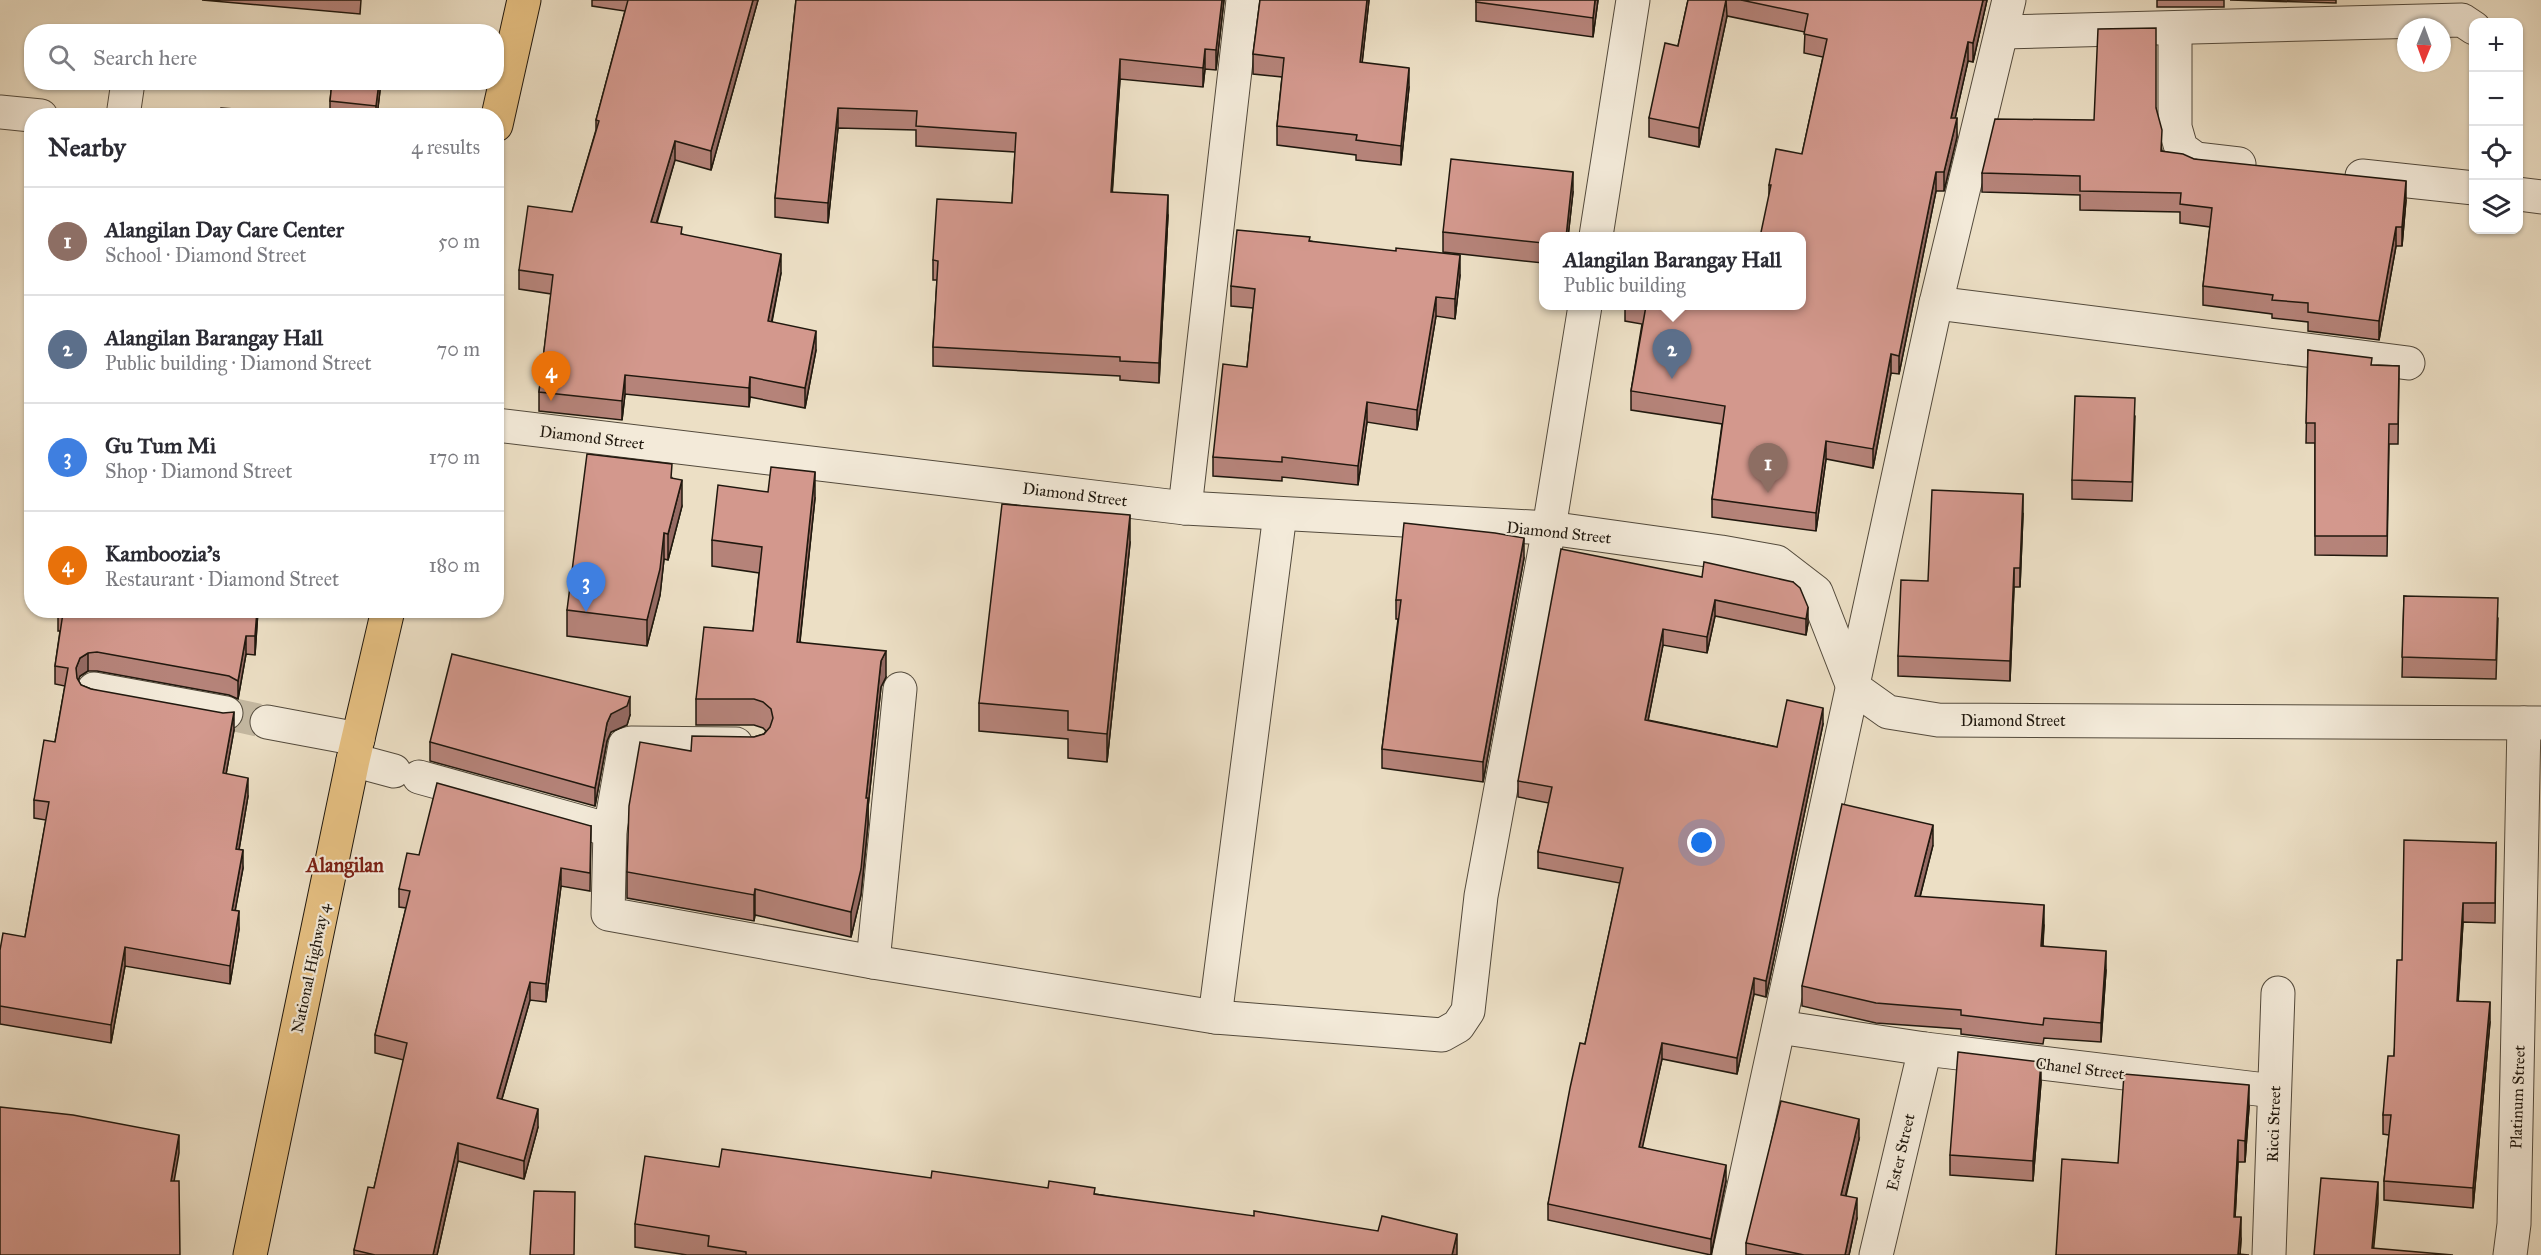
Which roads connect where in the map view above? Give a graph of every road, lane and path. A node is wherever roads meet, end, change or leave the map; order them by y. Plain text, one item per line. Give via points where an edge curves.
1 (524, 0) edge
2 (1243, 0) edge
3 (1633, 0) edge
4 (2009, 0) edge
5 (2248, 13) edge
6 (2469, 25) edge
7 (2175, 27) junction
8 (2003, 32) junction
9 (504, 89) edge
10 (127, 90) edge
11 (504, 90) edge
12 (124, 108) edge
13 (500, 108) edge
14 (0, 112) edge
15 (24, 114) edge
16 (2265, 166) edge
17 (2334, 174) edge
18 (2469, 188) edge
19 (2523, 195) edge
20 (2541, 197) edge
21 (1597, 232) edge
22 (1935, 303) junction
23 (1584, 310) edge
24 (2408, 363) dead end
25 (504, 426) edge
26 (1185, 507) junction
27 (1280, 514) junction
28 (1550, 528) junction
29 (386, 618) edge
30 (1853, 687) junction
31 (900, 688) dead end
32 (94, 689) edge
33 (226, 713) tunnel mouth
34 (267, 722) tunnel mouth
35 (2533, 723) edge
36 (754, 744) edge
37 (355, 750) junction
38 (610, 830) junction
39 (873, 962) junction
40 (2531, 987) edge
41 (2278, 993) dead end
42 (1215, 1017) junction
43 (1779, 1027) junction
44 (1925, 1049) junction
45 (2274, 1091) junction
46 (2522, 1234) edge
47 (250, 1255) edge
48 (1729, 1255) edge
49 (1876, 1255) edge
50 (2269, 1255) edge

1 - 9 main road
2 - 26 street
3 - 21 street
4 - 8 street
5 - 6 street via 2462,20
5 - 7 street
7 - 8 street
7 - 16 street via 2175,127 2181,148 2196,159
8 - 22 street
10 - 12 street
11 - 13 main road
14 - 15 street
17 - 18 street
19 - 20 street
22 - 24 street
22 - 30 street
23 - 28 street
25 - 26 street, Diamond Street
26 - 27 street, Diamond Street
27 - 28 street, Diamond Street
27 - 42 street
28 - 30 street, Diamond Street via 1777,562 1816,592
28 - 42 street via 1481,896 1468,1011 1458,1026 1442,1035
29 - 37 main road, National Highway 4
30 - 35 street, Diamond Street via 1888,712 1938,720
30 - 43 street
31 - 39 street
32 - 33 street
34 - 37 street
35 - 40 street, Platinum Street
36 - 38 street via 625,745
37 - 38 street via 406,774
37 - 47 main road, National Highway 4
38 - 39 street via 608,914
39 - 42 street
40 - 46 street, Platinum Street
41 - 45 street, Ricci Street
43 - 44 street, Chanel Street
43 - 48 street
44 - 45 street, Chanel Street
44 - 49 street, Ester Street
45 - 50 street, Ricci Street

